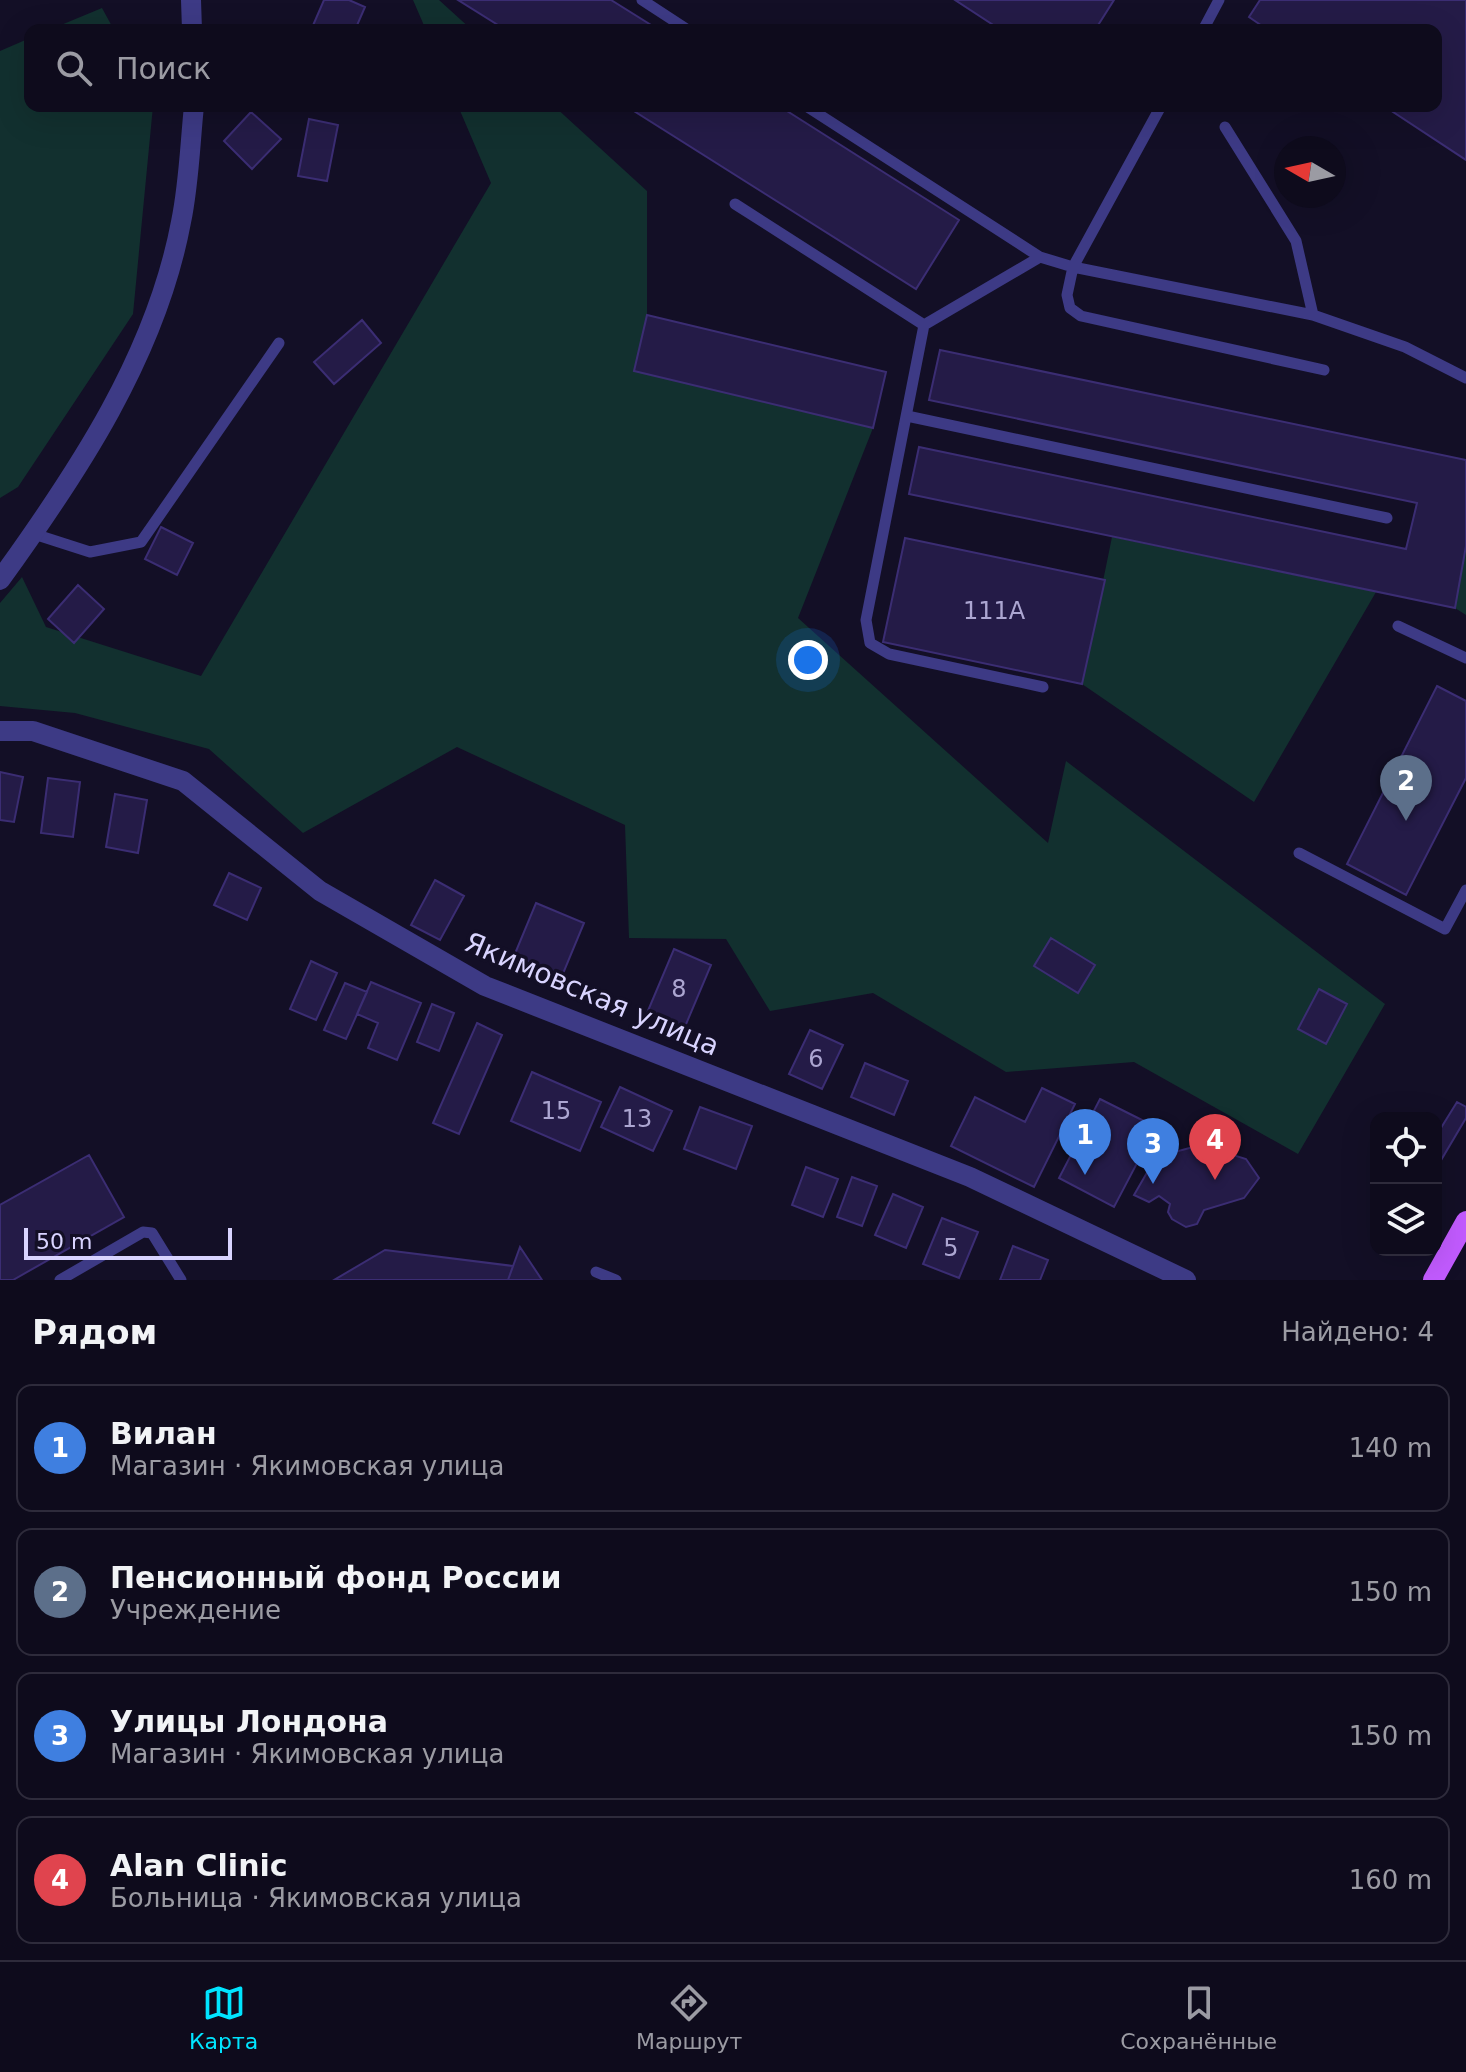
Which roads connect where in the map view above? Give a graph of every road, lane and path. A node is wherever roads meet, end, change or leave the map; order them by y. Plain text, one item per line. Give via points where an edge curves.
1 (191, 0) edge
2 (642, 0) edge
3 (1219, 0) edge
4 (192, 24) edge
5 (679, 24) edge
6 (1206, 24) edge
7 (193, 112) edge
8 (815, 112) edge
9 (1158, 112) edge
10 (1225, 127) dead end
11 (735, 204) dead end
12 (1040, 257) junction
13 (1073, 267) junction
14 (1313, 315) junction
15 (924, 325) junction
16 (279, 343) dead end
17 (1324, 370) dead end
18 (1466, 378) edge
19 (907, 416) junction
20 (1387, 518) dead end
21 (34, 534) junction
22 (0, 580) edge
23 (1398, 626) dead end
24 (1466, 658) edge
25 (1043, 687) dead end
26 (0, 731) edge
27 (1299, 853) dead end
28 (1466, 890) edge
29 (1466, 1221) edge
30 (596, 1272) dead end
31 (60, 1280) edge
32 (181, 1280) edge
33 (616, 1280) edge
34 (1186, 1280) edge
35 (1433, 1280) edge

1 - 4 street
2 - 5 lane
3 - 6 lane
7 - 21 street via 182,222 158,308 130,378
8 - 12 lane
9 - 13 lane
10 - 14 lane via 1296,241
11 - 15 lane
12 - 13 lane
12 - 15 lane
13 - 14 lane
13 - 17 lane via 1067,295 1070,308 1081,316
14 - 18 lane via 1405,347
15 - 19 lane
16 - 21 lane via 141,542 90,552
19 - 20 lane
19 - 25 lane via 866,620 870,643 889,654
21 - 22 street
23 - 24 lane
26 - 34 street, Якимовская улица via 33,731 183,781 320,891 485,986 970,1177
27 - 28 lane via 1445,929
29 - 35 main road
30 - 33 lane
31 - 32 lane via 143,1232 159,1240

